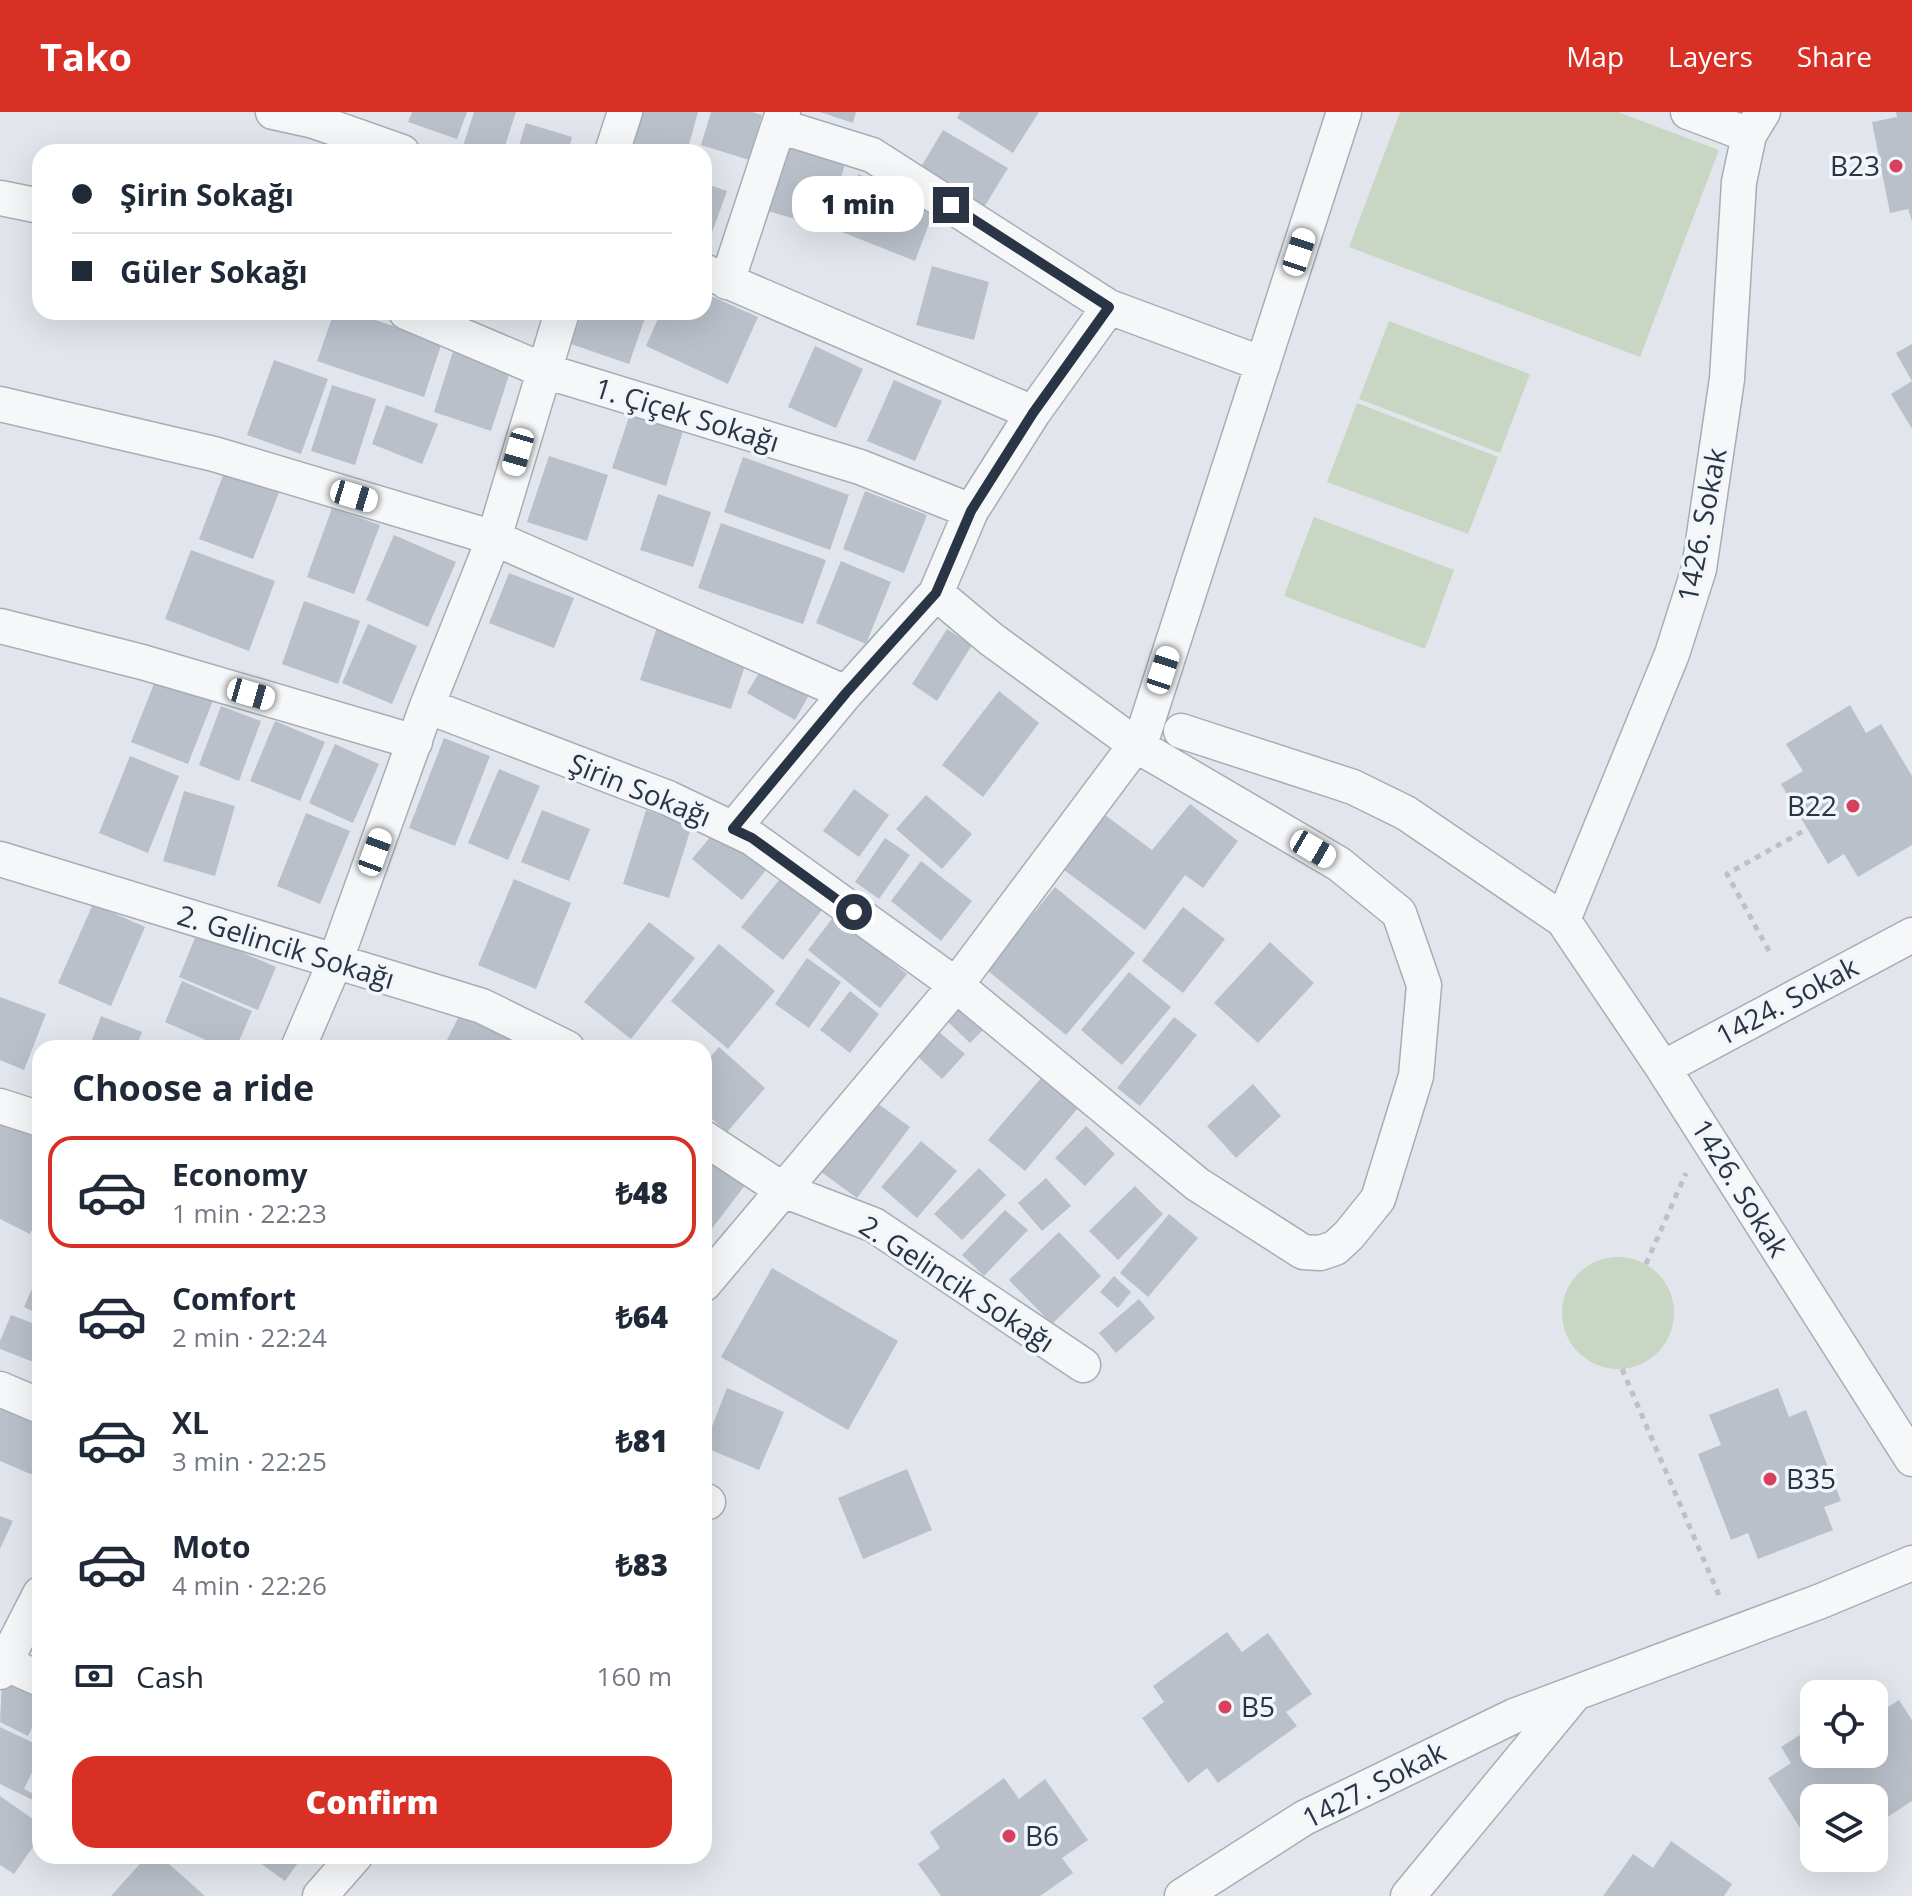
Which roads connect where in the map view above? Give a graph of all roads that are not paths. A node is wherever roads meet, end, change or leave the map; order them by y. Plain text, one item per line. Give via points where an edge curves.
1 (273, 112) edge
2 (625, 112) edge
3 (1344, 112) edge
4 (1688, 112) edge
5 (316, 116) edge
6 (781, 119) edge
7 (1756, 123) edge
8 (383, 144) edge
9 (615, 144) edge
10 (0, 198) edge
11 (32, 204) edge
12 (716, 276) edge
13 (1109, 307) junction
14 (425, 320) edge
15 (560, 320) edge
16 (1263, 364) junction
17 (545, 371) junction
18 (0, 404) edge
19 (1033, 413) junction
20 (971, 511) junction
21 (494, 538) junction
22 (936, 593) junction
23 (0, 626) edge
24 (846, 693) junction
25 (427, 706) junction
26 (1181, 731) dead end
27 (415, 742) junction
28 (1136, 745) junction
29 (733, 829) junction
30 (0, 859) edge
31 (1563, 920) junction
32 (1912, 935) edge
33 (335, 962) junction
34 (956, 985) junction
35 (301, 1040) edge
36 (551, 1040) edge
37 (1663, 1068) junction
38 (0, 1106) edge
39 (32, 1116) edge
40 (712, 1143) edge
41 (783, 1190) junction
42 (712, 1274) edge
43 (1083, 1365) dead end
44 (0, 1389) edge
45 (32, 1403) edge
46 (1912, 1459) edge
47 (1912, 1563) edge
48 (32, 1609) edge
49 (2, 1665) edge
50 (32, 1676) edge
51 (1576, 1693) junction
52 (348, 1864) edge
53 (320, 1896) edge
54 (1182, 1896) edge
55 (1408, 1896) edge

1 - 5 street
2 - 9 street
3 - 16 street
4 - 7 street
5 - 8 street
6 - 12 street
6 - 13 street via 872,155
7 - 31 street, 1426. Sokak via 1739,182 1727,379 1699,569 1672,654
10 - 11 street
12 - 19 street
13 - 16 street
13 - 19 street
14 - 17 street, 1. Çiçek Sokağı
15 - 17 street
16 - 28 street
17 - 20 street, 1. Çiçek Sokağı via 860,467
17 - 21 street
18 - 21 street via 214,454
19 - 20 street
20 - 22 street
21 - 24 street
21 - 25 street
22 - 24 street
22 - 28 street, Şirin Sokağı
23 - 27 street
24 - 29 street
25 - 27 street
25 - 29 street, Şirin Sokağı via 668,798
26 - 31 street, 1426. Sokak via 1353,787 1406,813
27 - 33 street
28 - 34 street
28 - 34 street, Şirin Sokağı via 1339,864 1399,913 1424,985 1416,1076 1378,1199 1335,1248 1303,1252 1197,1184
29 - 34 street, Şirin Sokağı
30 - 33 street, 2. Gelincik Sokağı
31 - 37 street, 1426. Sokak
32 - 37 street, 1424. Sokak
33 - 35 street
33 - 36 street, 2. Gelincik Sokağı via 482,1006
34 - 41 street
37 - 46 street, 1426. Sokak
38 - 39 street
40 - 41 street, 2. Gelincik Sokağı
41 - 42 street
41 - 43 street, 2. Gelincik Sokağı via 874,1225
44 - 45 street
47 - 51 street, 1427. Sokak
48 - 49 street
49 - 50 street
51 - 54 street, 1427. Sokak via 1514,1716 1304,1818
51 - 55 street
52 - 53 street

